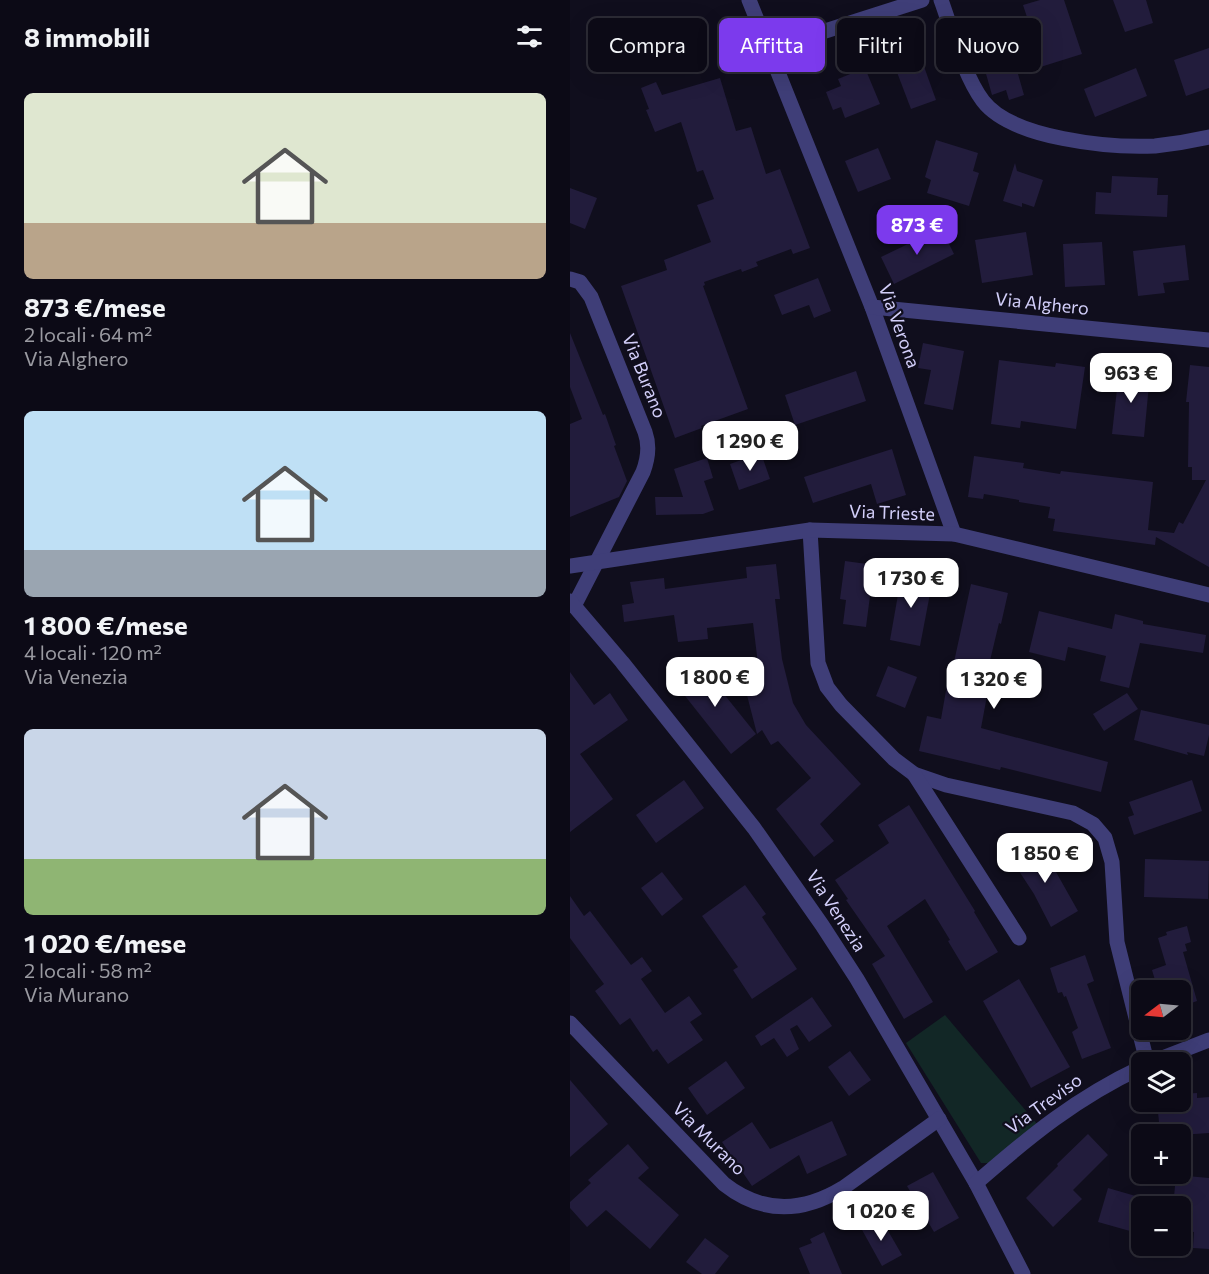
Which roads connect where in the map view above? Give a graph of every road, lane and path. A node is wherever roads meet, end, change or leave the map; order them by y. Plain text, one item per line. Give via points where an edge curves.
1 (749, 0) edge
2 (922, 0) edge
3 (941, 0) edge
4 (756, 18) edge
5 (825, 31) edge
6 (778, 72) edge
7 (1209, 137) edge
8 (570, 279) edge
9 (872, 307) junction
10 (1209, 340) edge
11 (810, 530) junction
12 (954, 534) junction
13 (598, 561) junction
14 (570, 566) edge
15 (1209, 595) edge
16 (572, 604) edge
17 (914, 774) junction
18 (1019, 938) dead end
19 (570, 1023) edge
20 (1209, 1040) edge
21 (1144, 1052) edge
22 (1178, 1052) edge
23 (1131, 1072) edge
24 (939, 1119) junction
25 (976, 1183) junction
26 (1023, 1274) edge

1 - 4 street, Via Verona
2 - 5 street
3 - 7 street via 974,87 991,109 1007,120 1055,137 1108,145 1156,146
6 - 9 street, Via Verona
8 - 13 street, Via Burano via 580,282 591,297 648,441 644,472
9 - 10 street, Via Alghero
9 - 12 street, Via Verona
11 - 12 street, Via Trieste
11 - 13 street, Via Trieste
11 - 17 street via 817,657 824,681 841,705
12 - 15 street, Via Trieste
13 - 14 street, Via Trieste
13 - 16 street, Via Burano
16 - 24 street, Via Venezia via 786,871 841,952
17 - 18 street
17 - 21 street via 946,785 1073,813 1102,833 1112,862 1118,949
19 - 24 street, Via Murano via 724,1184 741,1197 767,1207 803,1204 828,1196
20 - 22 street
23 - 25 street, Via Treviso via 1059,1114
24 - 25 street, Via Venezia
25 - 26 street, Via Venezia

